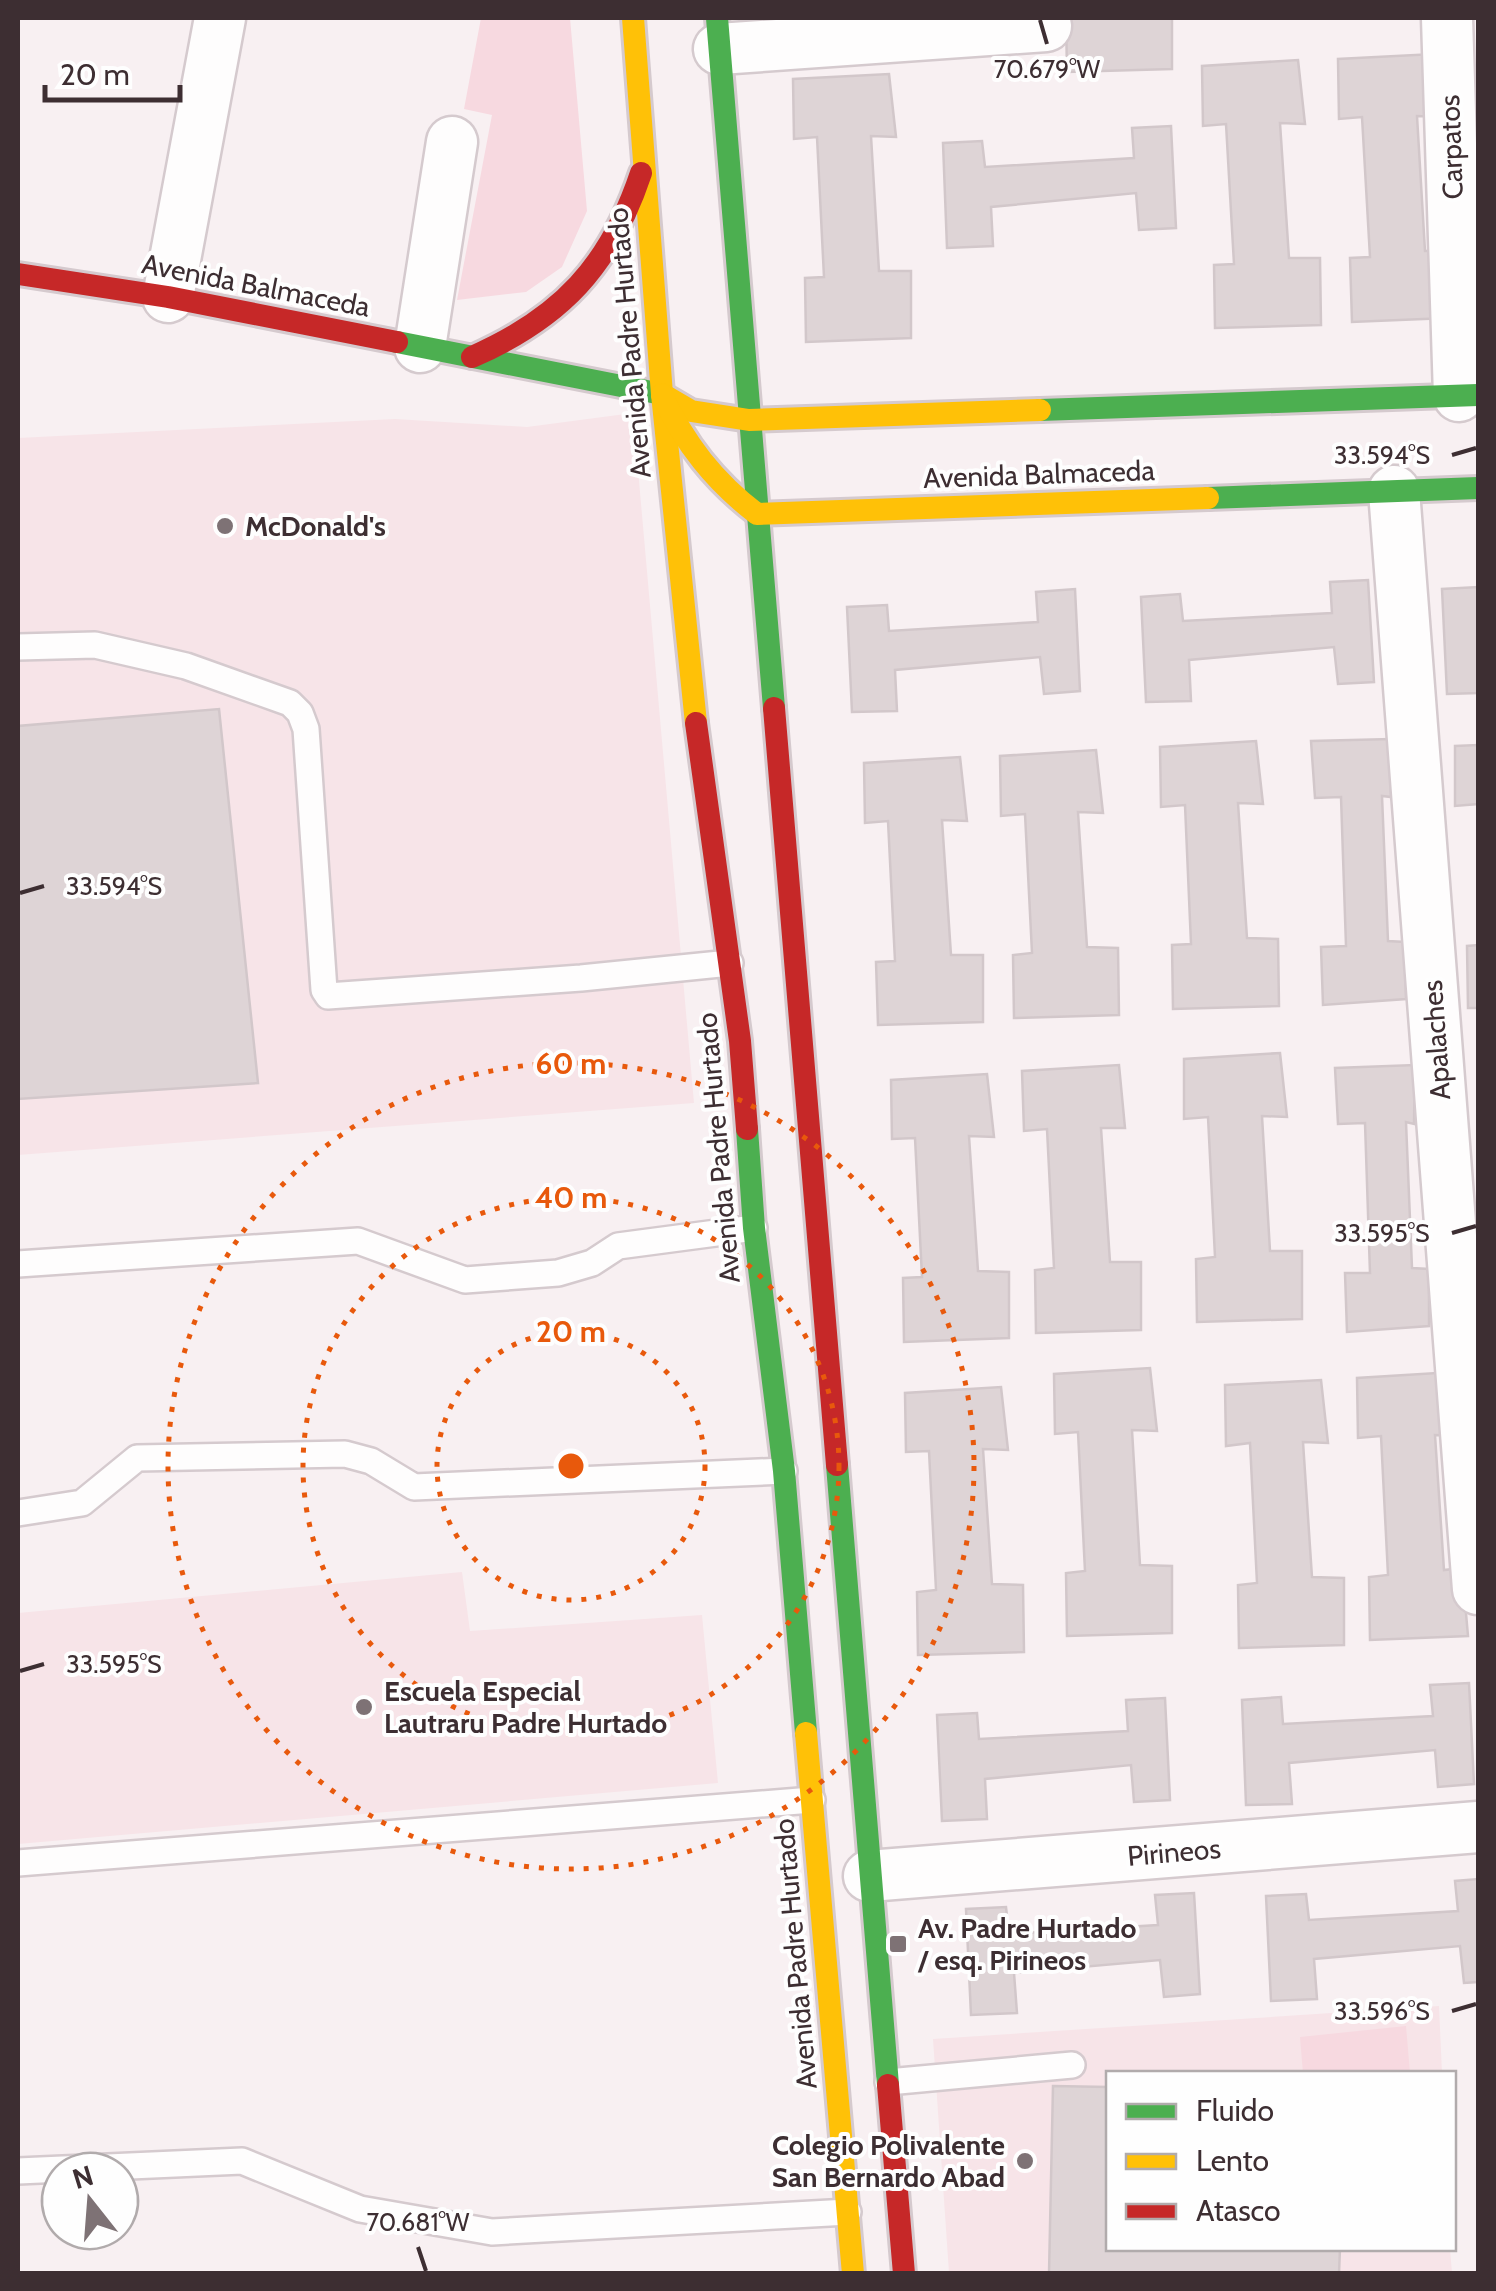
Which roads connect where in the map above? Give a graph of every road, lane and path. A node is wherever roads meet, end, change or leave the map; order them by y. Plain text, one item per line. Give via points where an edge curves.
1 (220, 18) edge
2 (633, 18) edge
3 (1447, 18) edge
4 (1046, 26) dead end
5 (718, 33) edge
6 (452, 142) dead end
7 (644, 161) junction
8 (21, 272) edge
9 (168, 297) junction
10 (420, 347) junction
11 (472, 357) junction
12 (662, 394) junction
13 (1469, 395) edge
14 (750, 420) junction
15 (1478, 488) edge
16 (1394, 491) junction
17 (757, 514) junction
18 (18, 646) edge
19 (730, 963) junction
20 (754, 1228) junction
21 (18, 1264) edge
22 (784, 1471) junction
23 (18, 1514) edge
24 (1478, 1589) edge
25 (812, 1800) junction
26 (1478, 1827) edge
27 (18, 1864) edge
28 (870, 1876) junction
29 (1072, 2064) dead end
30 (888, 2082) junction
31 (18, 2172) edge
32 (848, 2212) junction
33 (853, 2274) edge
34 (904, 2274) edge

1 - 9 street
2 - 7 main road, Avenida Padre Hurtado
3 - 13 street, Carpatos
4 - 5 street
5 - 14 main road
6 - 10 street
7 - 11 main road via 622,225 585,282 534,328
7 - 12 main road, Avenida Padre Hurtado
8 - 9 main road, Avenida Balmaceda
9 - 10 main road, Avenida Balmaceda
10 - 11 main road, Avenida Balmaceda
11 - 12 main road, Avenida Balmaceda
12 - 14 main road, Avenida Balmaceda via 690,411
12 - 17 main road via 690,450
12 - 19 main road, Avenida Padre Hurtado via 693,702
13 - 14 main road, Avenida Balmaceda
14 - 17 main road
15 - 16 main road, Avenida Balmaceda
16 - 17 main road, Avenida Balmaceda
16 - 24 street, Apalaches
17 - 28 main road
18 - 19 lane via 95,646 186,666 290,703 300,713 328,996
19 - 20 main road, Avenida Padre Hurtado
20 - 21 lane via 618,1246 558,1274 464,1280 358,1241
20 - 22 main road, Avenida Padre Hurtado
22 - 23 lane via 414,1487 372,1461 345,1454 138,1458 82,1503
22 - 25 main road, Avenida Padre Hurtado
25 - 27 lane
25 - 32 main road, Avenida Padre Hurtado
26 - 28 street, Pirineos
28 - 30 main road
29 - 30 lane
30 - 34 main road
31 - 32 lane via 242,2161 360,2209 492,2232
32 - 33 main road, Avenida Padre Hurtado

